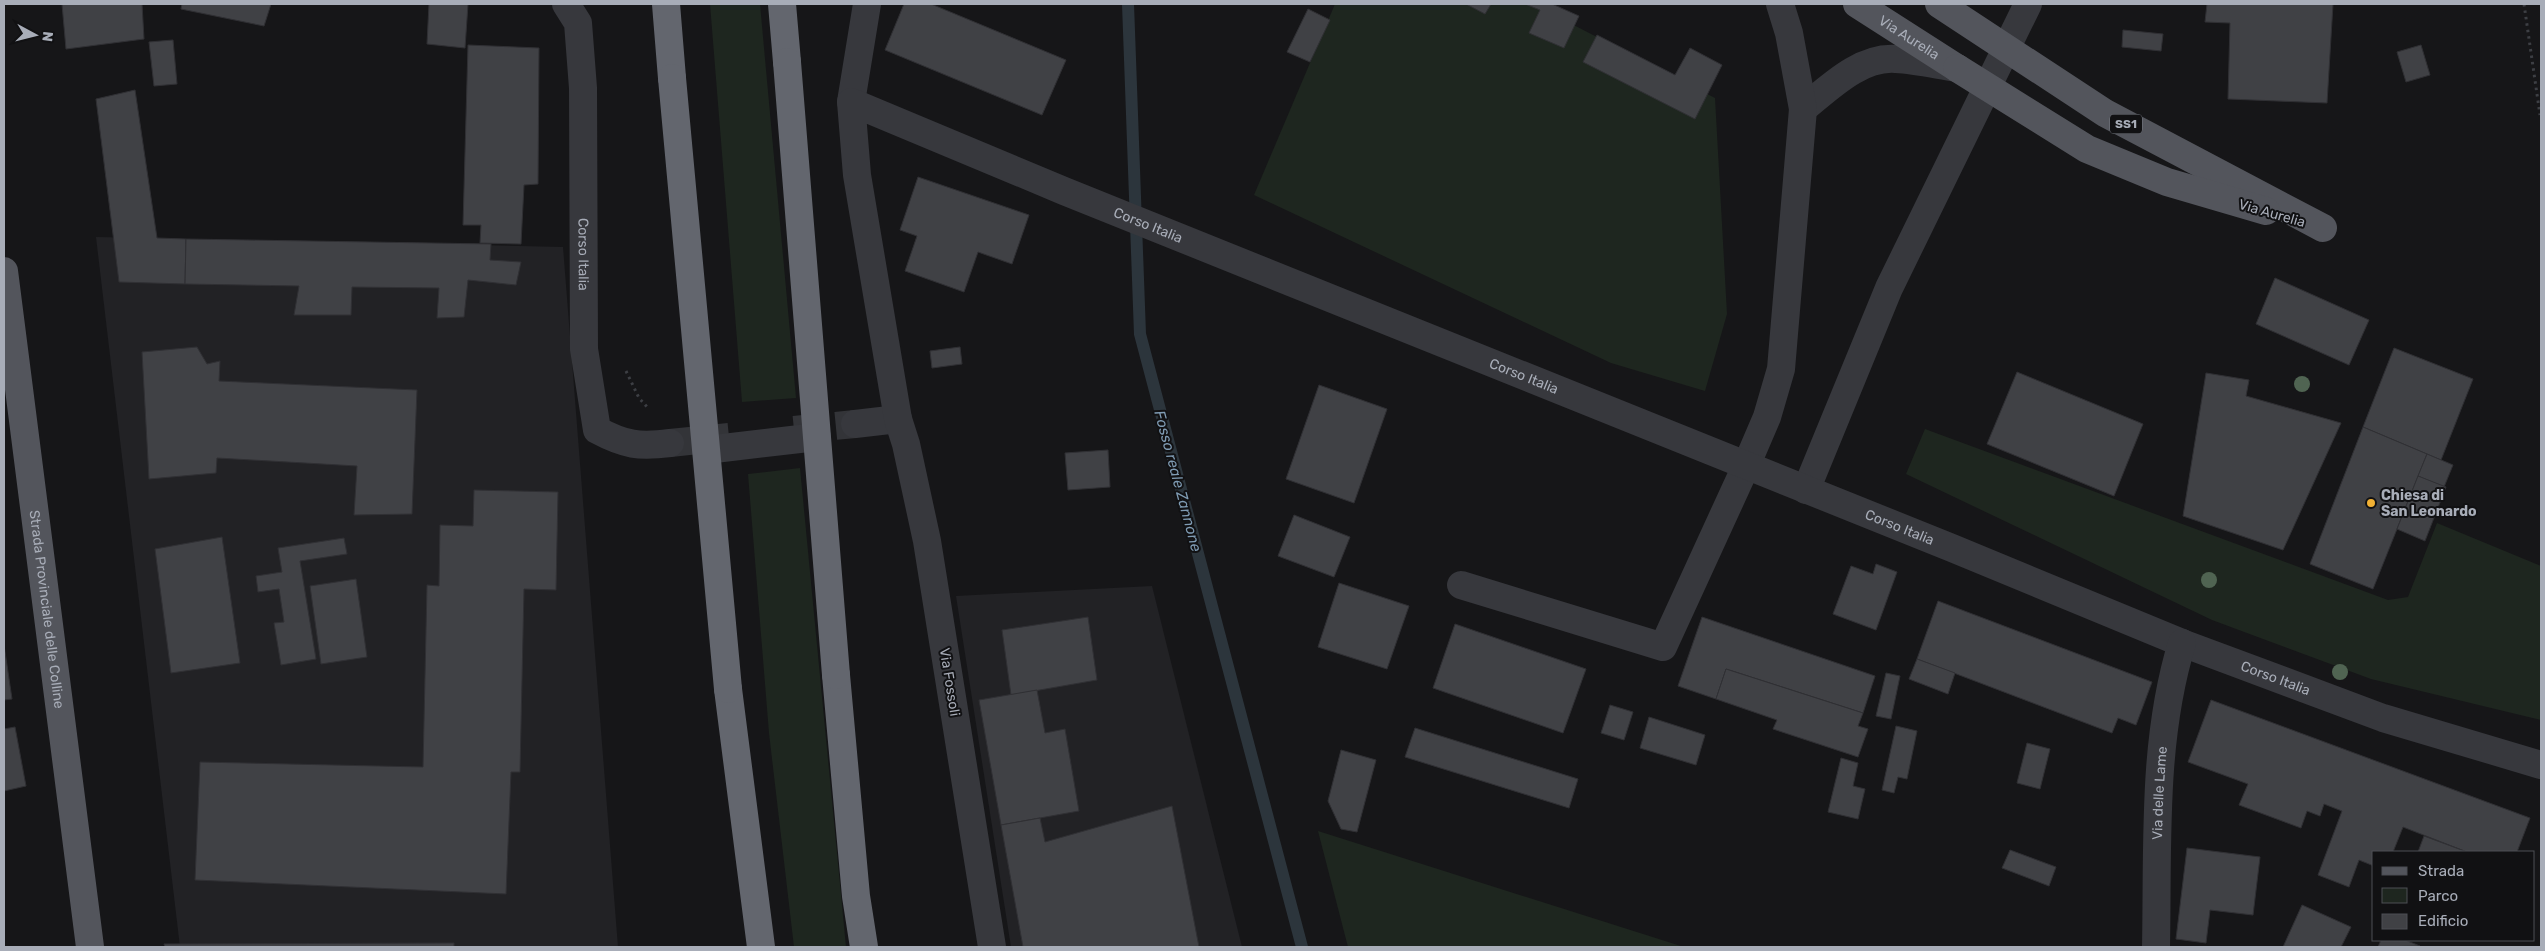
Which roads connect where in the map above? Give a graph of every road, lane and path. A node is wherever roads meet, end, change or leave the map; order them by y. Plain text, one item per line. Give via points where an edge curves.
1 (566, 4) edge
2 (666, 4) edge
3 (782, 4) edge
4 (868, 4) edge
5 (1780, 4) edge
6 (1857, 4) edge
7 (1939, 4) edge
8 (2028, 4) edge
9 (2524, 4) edge
10 (1957, 68) junction
11 (851, 102) junction
12 (1803, 110) junction
13 (2540, 115) dead end
14 (4, 271) edge
15 (624, 367) dead end
16 (652, 414) dead end
17 (898, 419) junction
18 (855, 424) tunnel mouth
19 (817, 437) junction
20 (670, 443) tunnel mouth
21 (706, 450) junction
22 (1746, 466) junction
23 (1806, 490) junction
24 (1461, 585) dead end
25 (2182, 643) junction
26 (2541, 765) edge
27 (90, 947) edge
28 (761, 947) edge
29 (864, 947) edge
30 (992, 947) edge
31 (2156, 947) edge

1 - 20 street, Corso Italia via 578,23 583,88 584,349 597,430 618,442 647,446
2 - 21 highway, bridge
3 - 19 highway, bridge
4 - 11 street
5 - 12 street via 1789,33
6 - 10 main road, Via Aurelia / SS1
7 - 10 main road, Via Aurelia / SS1, bridge via 2105,113 2323,228 2167,182 2087,149
8 - 23 street via 1889,288
9 - 13 path
10 - 12 street via 1894,58 1863,65 1840,79
11 - 17 street via 857,175
11 - 22 street, Corso Italia
12 - 22 street via 1781,369 1767,417
14 - 27 main road, Strada Provinciale delle Colline
15 - 16 path via 639,398
17 - 18 street
17 - 30 street, Via Fossoli via 927,541
19 - 21 street
19 - 29 highway, bridge via 856,896
21 - 28 highway, bridge via 728,689
22 - 23 street, Corso Italia
22 - 24 street via 1663,647
23 - 25 street, Corso Italia
25 - 26 street, Corso Italia via 2383,718
25 - 31 street, Via delle Lame via 2174,670 2160,763

